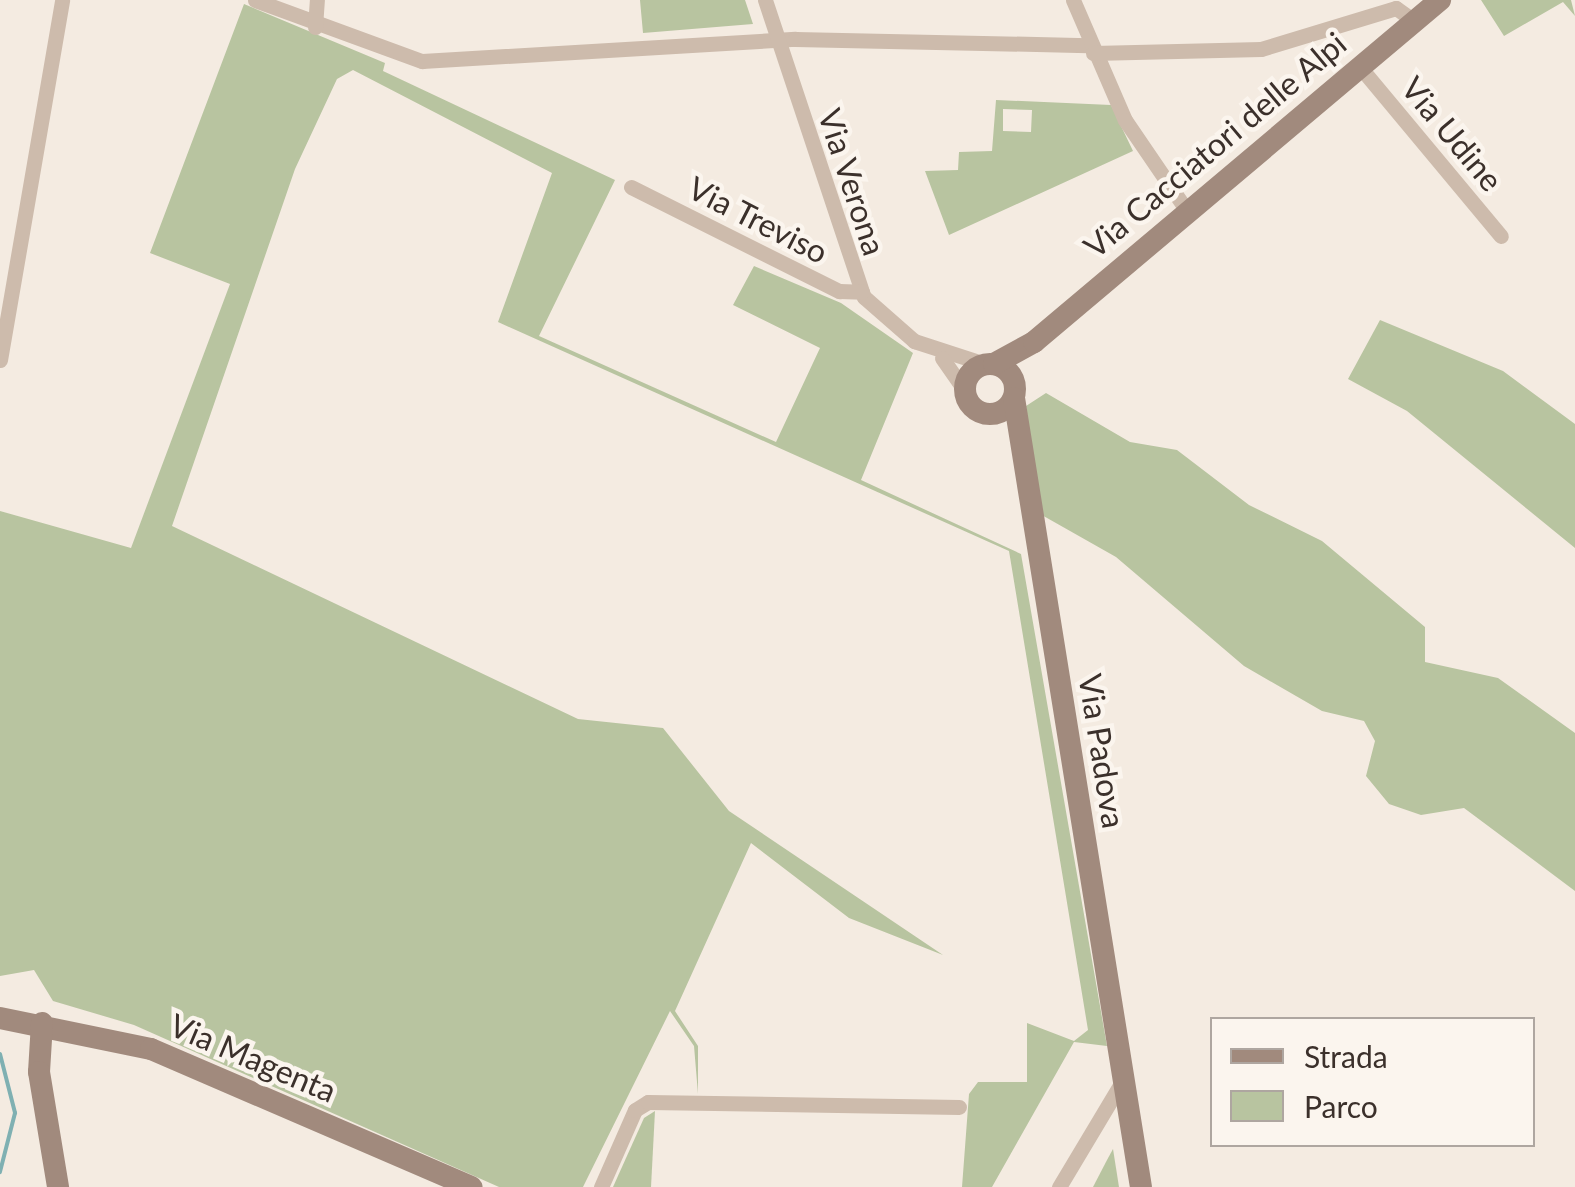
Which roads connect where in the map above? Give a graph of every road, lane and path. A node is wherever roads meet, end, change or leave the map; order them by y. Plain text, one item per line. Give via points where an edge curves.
1 (62, 0) edge
2 (255, 0) edge
3 (317, 0) edge
4 (765, 0) edge
5 (1073, 0) edge
6 (1440, 0) edge
7 (1414, 22) junction
8 (315, 27) junction
9 (778, 41) junction
10 (1090, 49) junction
11 (1360, 67) junction
12 (630, 187) dead end
13 (1188, 212) junction
14 (1501, 236) dead end
15 (862, 292) junction
16 (1034, 342) junction
17 (931, 350) junction
18 (0, 360) edge
19 (990, 364) junction
20 (965, 391) junction
21 (1015, 392) junction
22 (981, 412) junction
23 (1019, 455) junction
24 (0, 1018) edge
25 (42, 1022) junction
26 (1121, 1069) junction
27 (959, 1107) dead end
28 (58, 1187) edge
29 (472, 1187) edge
30 (602, 1187) edge
31 (1059, 1187) edge
32 (1141, 1187) edge

1 - 18 street
2 - 8 street
3 - 8 street
4 - 9 street, Via Verona
5 - 10 street
6 - 7 street, Via Cacciatori delle Alpi
7 - 10 street via 1396,8 1261,49
7 - 11 street, Via Cacciatori delle Alpi
8 - 9 street via 432,62
9 - 10 street
9 - 15 street, Via Verona
10 - 13 street
11 - 13 street, Via Cacciatori delle Alpi
11 - 14 street, Via Udine
12 - 15 street, Via Treviso via 839,291
13 - 16 street, Via Cacciatori delle Alpi
15 - 17 street, Via Verona via 892,327
16 - 19 street, Via Cacciatori delle Alpi
16 - 21 street, Via Cacciatori delle Alpi
17 - 19 street, Via Verona
17 - 20 street, Via Verona
19 - 20 street, Via Cacciatori delle Alpi
19 - 21 street
20 - 22 street
21 - 22 street via 1002,412
21 - 23 street, Via Padova
22 - 23 street
23 - 26 street, Via Padova
24 - 25 street, Via Magenta
25 - 28 street via 40,1072
25 - 29 street, Via Magenta via 151,1050
26 - 31 street
26 - 32 street, Via Padova
27 - 30 street via 648,1102 635,1110

